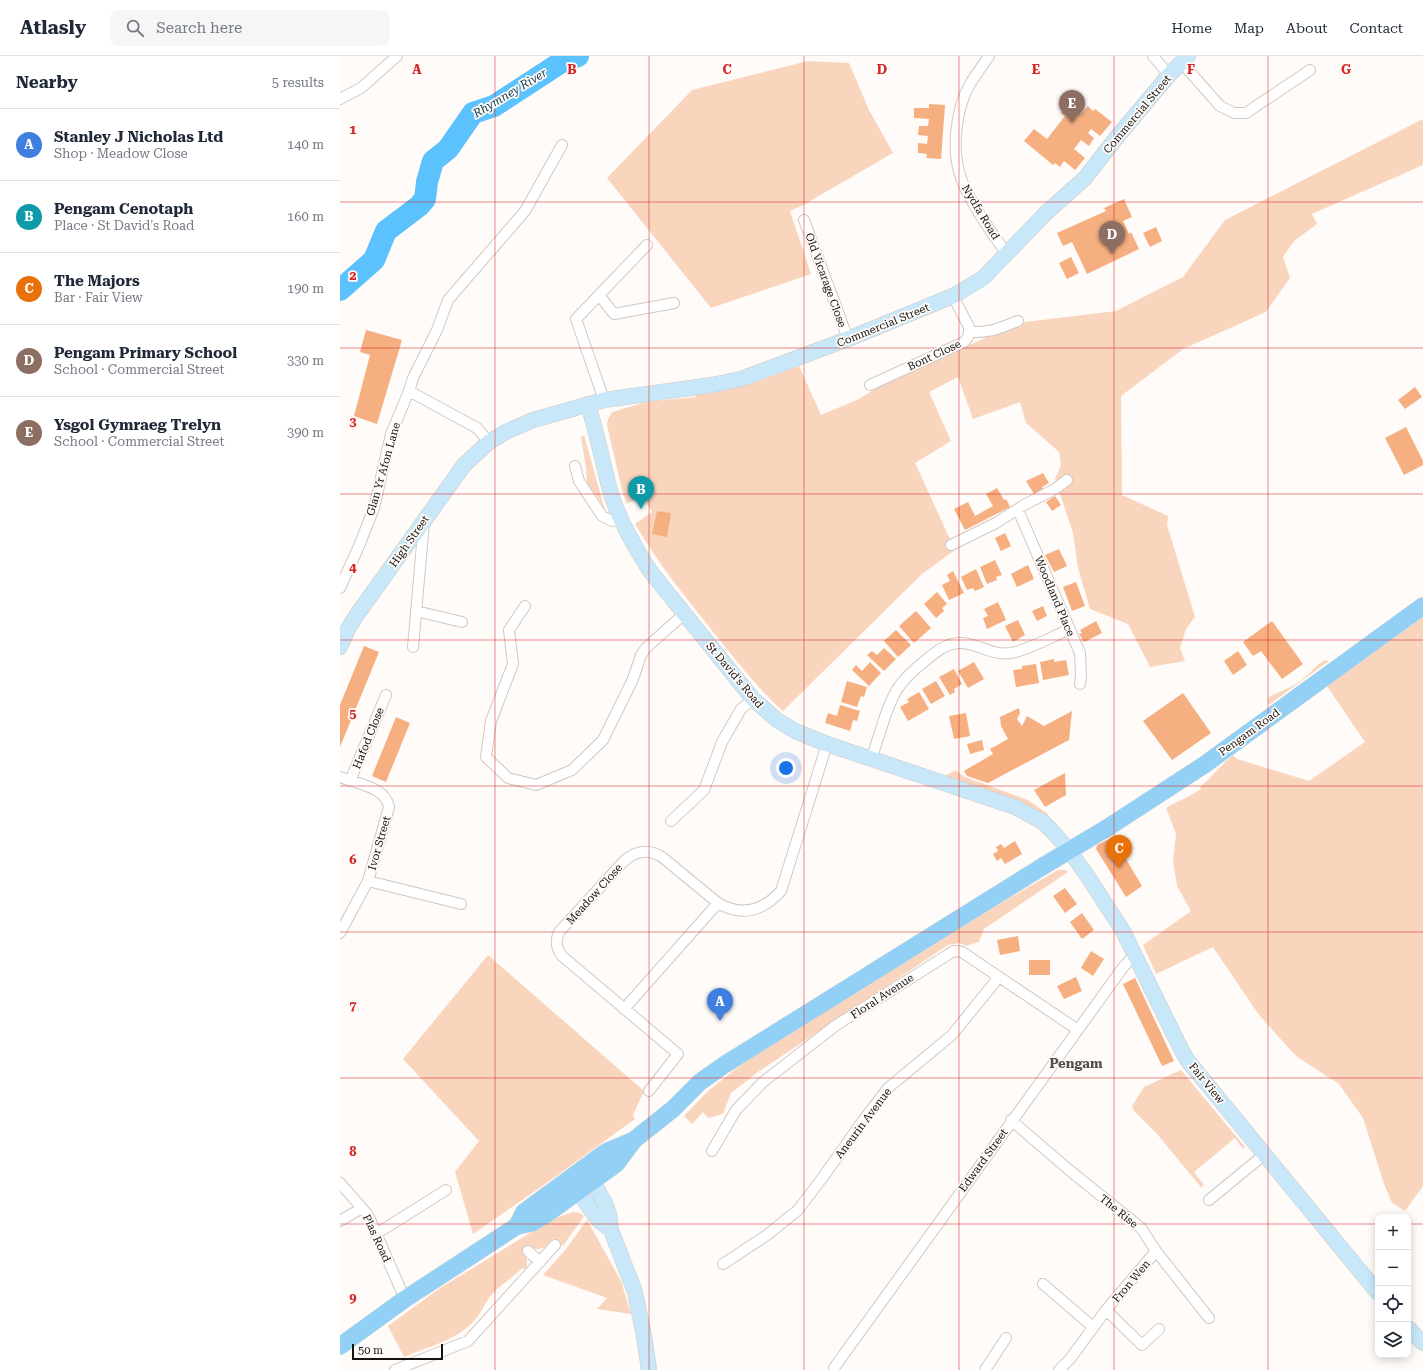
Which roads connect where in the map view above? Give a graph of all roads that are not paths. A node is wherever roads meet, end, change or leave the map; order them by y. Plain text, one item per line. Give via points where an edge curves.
1 (396, 56) edge
2 (989, 56) edge
3 (1153, 56) edge
4 (1185, 59) edge
5 (1310, 70) dead end
6 (1169, 75) junction
7 (340, 99) edge
8 (562, 145) dead end
9 (804, 220) dead end
10 (647, 245) dead end
11 (1007, 254) junction
12 (599, 295) junction
13 (953, 296) junction
14 (674, 303) dead end
15 (1018, 321) dead end
16 (969, 332) junction
17 (848, 339) junction
18 (870, 385) dead end
19 (409, 391) junction
20 (604, 400) junction
21 (588, 404) junction
22 (489, 442) junction
23 (575, 466) dead end
24 (1067, 480) dead end
25 (1018, 510) junction
26 (621, 519) junction
27 (424, 520) junction
28 (951, 545) dead end
29 (340, 588) edge
30 (525, 606) dead end
31 (1423, 606) edge
32 (416, 611) junction
33 (684, 614) junction
34 (462, 622) dead end
35 (344, 627) edge
36 (1070, 628) junction
37 (340, 647) edge
38 (413, 647) dead end
39 (1080, 684) dead end
40 (386, 695) dead end
41 (753, 699) junction
42 (827, 744) junction
43 (872, 758) junction
44 (340, 777) edge
45 (350, 781) junction
46 (671, 821) dead end
47 (1069, 850) junction
48 (368, 881) junction
49 (718, 903) junction
50 (461, 904) dead end
51 (340, 933) edge
52 (1136, 957) junction
53 (999, 977) junction
54 (624, 1009) junction
55 (1078, 1030) junction
56 (649, 1091) dead end
57 (1011, 1120) junction
58 (712, 1151) dead end
59 (1265, 1154) junction
60 (588, 1175) junction
61 (340, 1183) edge
62 (574, 1186) junction
63 (446, 1190) dead end
64 (1209, 1200) dead end
65 (362, 1208) junction
66 (340, 1221) edge
67 (611, 1230) junction
68 (376, 1234) junction
69 (555, 1245) dead end
70 (528, 1251) dead end
71 (1156, 1251) junction
72 (540, 1262) junction
73 (723, 1264) dead end
74 (1043, 1284) dead end
75 (1375, 1289) edge
76 (405, 1300) junction
77 (1106, 1310) junction
78 (1209, 1318) dead end
79 (1093, 1327) junction
80 (1159, 1329) dead end
81 (1411, 1331) edge
82 (1006, 1338) dead end
83 (1423, 1342) edge
84 (340, 1346) edge
85 (415, 1366) edge
86 (834, 1368) dead end
87 (395, 1370) edge
88 (649, 1370) edge
89 (985, 1370) edge
90 (1058, 1370) edge

1 - 7 street via 361,88
2 - 11 street, Nydfa Road via 970,84 960,107 956,130 956,155 962,181 983,220
3 - 6 street
4 - 5 street via 1220,106 1234,114 1246,113
4 - 6 main road, Commercial Street
6 - 11 main road, Commercial Street via 1085,178 1046,213
8 - 19 street, Glan Yr Afon Lane via 525,211 448,300
9 - 17 street, Old Vicarage Close
10 - 12 street
11 - 13 main road, Commercial Street via 983,278
12 - 14 street via 614,314
12 - 20 street via 576,319
13 - 16 street
13 - 17 main road, Commercial Street
15 - 16 street, Bont Close via 992,331
16 - 18 street, Bont Close via 964,342
17 - 20 main road, Commercial Street via 741,379
19 - 22 street via 477,428
19 - 29 street, Glan Yr Afon Lane via 391,434 374,508
20 - 21 main road, Commercial Street
21 - 22 main road, Commercial Street via 533,420
21 - 26 main road, St David's Road via 612,495
22 - 27 main road, High Street via 464,464
23 - 26 street via 578,481 602,516 612,521
24 - 25 street
25 - 28 street
25 - 36 street, Woodland Place
26 - 33 main road, St David's Road via 650,571
27 - 32 street
27 - 35 main road, High Street
30 - 33 street via 510,630 513,664 491,721 486,757 508,778 536,786 572,770 603,740 633,678 641,655
31 - 47 main road, Pengam Road via 1204,765
32 - 34 street
32 - 38 street
33 - 41 main road, St David's Road
35 - 37 main road, High Street
36 - 39 street, Woodland Place via 1080,653
36 - 43 street via 1021,651 1009,653 995,653 974,644 946,645 912,671 896,691 889,703
40 - 45 street, Hafod Close
41 - 42 main road, St David's Road via 777,720 795,731
41 - 46 street via 741,709 722,742 704,790
42 - 43 main road, St David's Road
42 - 49 street, Meadow Close via 781,891 767,904 751,911 725,907
43 - 47 main road, St David's Road via 1015,807 1042,822
44 - 45 street, Ivor Street
45 - 48 street, Ivor Street via 372,788 384,795 388,801 389,807
47 - 52 main road, Fair View via 1109,908
47 - 60 main road, Pengam Road via 724,1065 700,1082 673,1109 634,1140 608,1151
48 - 50 street
48 - 51 street, Ivor Street
49 - 54 street
49 - 54 street, Meadow Close via 662,857 641,851 623,862 559,932 557,946 562,956
52 - 55 street, Edward Street via 1124,966
52 - 59 main road, Fair View via 1188,1061
53 - 55 street, Floral Avenue
53 - 58 street, Floral Avenue via 962,952 954,951 949,954 835,1026 763,1082 736,1110
53 - 73 street, Aneurin Avenue via 952,1035 888,1088 798,1210 767,1235
54 - 56 street, Meadow Close via 678,1054
55 - 57 street, Edward Street
57 - 71 street, The Rise via 1141,1228
57 - 86 street, Edward Street
59 - 64 street
59 - 75 main road, Fair View
60 - 62 main road, Pengam Road
60 - 67 main road via 605,1203
61 - 65 street, Plas Road
62 - 67 main road via 598,1220
62 - 76 main road, Pengam Road via 524,1212 517,1226
63 - 68 street
65 - 66 street
65 - 68 street, Plas Road
67 - 88 main road via 635,1292
68 - 76 street, Plas Road
69 - 72 street
70 - 72 street
71 - 77 street, Fron Wen
71 - 78 street, The Rise
72 - 85 street via 468,1342
74 - 79 street
76 - 84 main road
77 - 79 street, Fron Wen
77 - 80 street, Fron Wen via 1142,1345
79 - 90 street, Fron Wen via 1070,1359
81 - 83 main road
82 - 89 street
85 - 87 street

